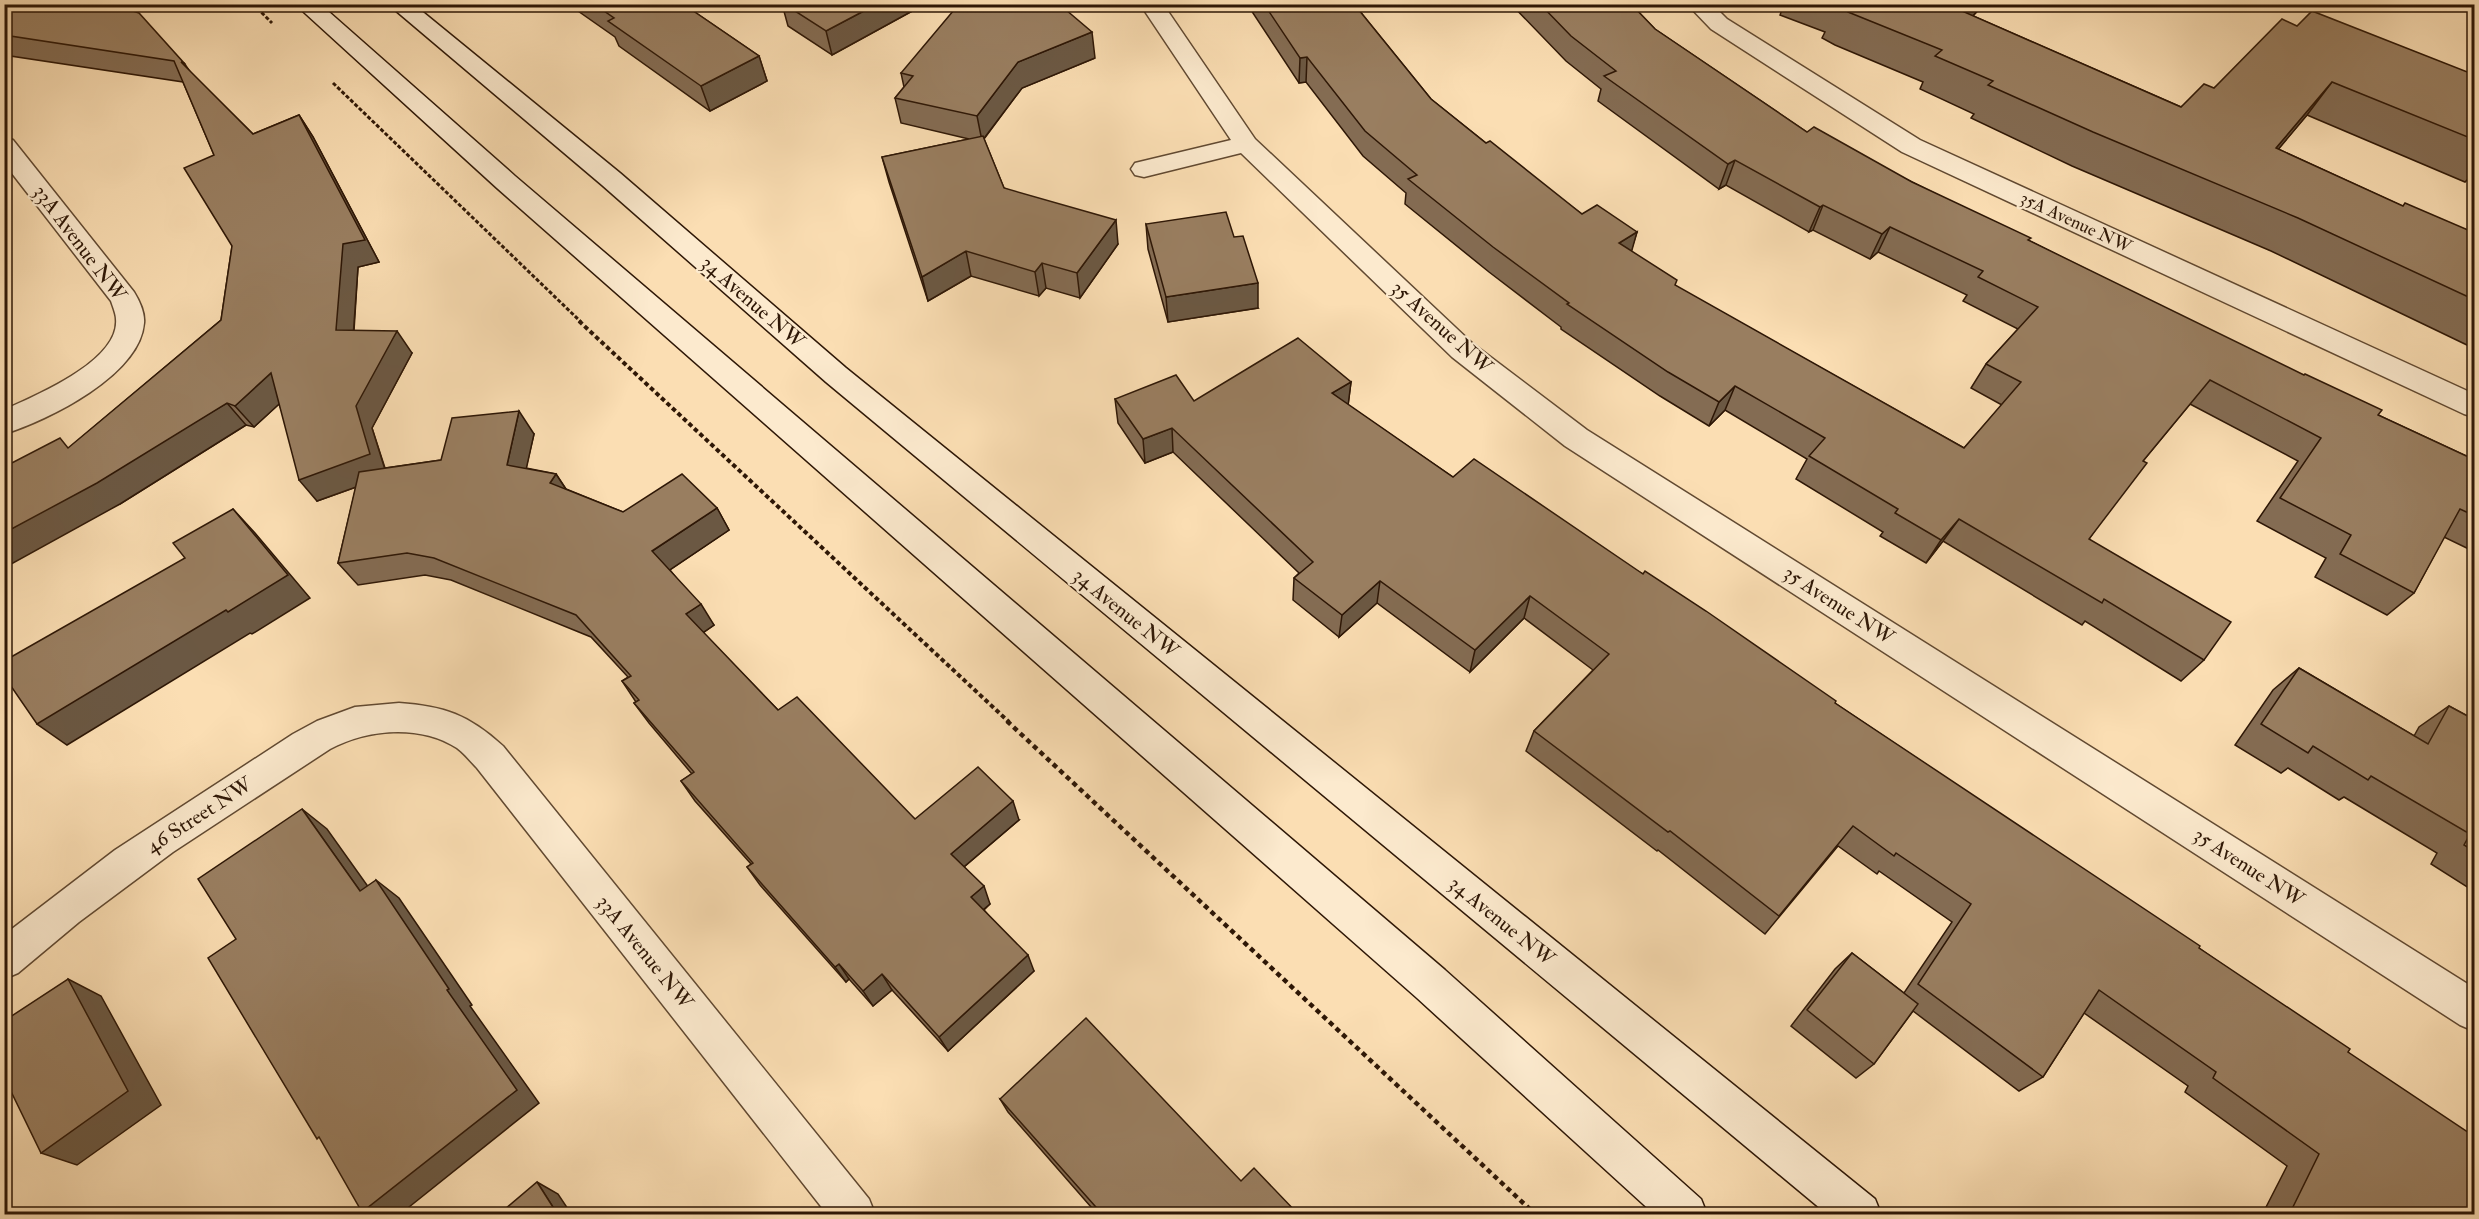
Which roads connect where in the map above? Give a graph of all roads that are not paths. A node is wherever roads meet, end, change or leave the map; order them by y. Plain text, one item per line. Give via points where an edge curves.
1 (306, 4) edge
2 (399, 4) edge
3 (1151, 4) edge
4 (1698, 4) edge
5 (1246, 144) junction
6 (4, 145) edge
7 (1144, 169) dead end
8 (2475, 406) edge
9 (4, 423) edge
10 (416, 719) joint
11 (4, 960) edge
12 (2475, 1011) edge
13 (854, 1215) edge
14 (1686, 1215) edge
15 (1860, 1215) edge

1 - 14 street via 1431,984
2 - 15 street, 34 Avenue NW via 612,179 836,375
3 - 5 street, 35 Avenue NW
4 - 8 street, 35A Avenue NW via 1719,24 1911,146
5 - 7 street
5 - 12 street, 35 Avenue NW via 1462,350 1576,438
6 - 9 street, 33A Avenue NW via 129,309 132,322 122,349 90,378
10 - 11 street, 46 Street NW via 385,717 353,723 318,738 119,868
10 - 13 street, 33A Avenue NW via 441,724 470,738 490,757

